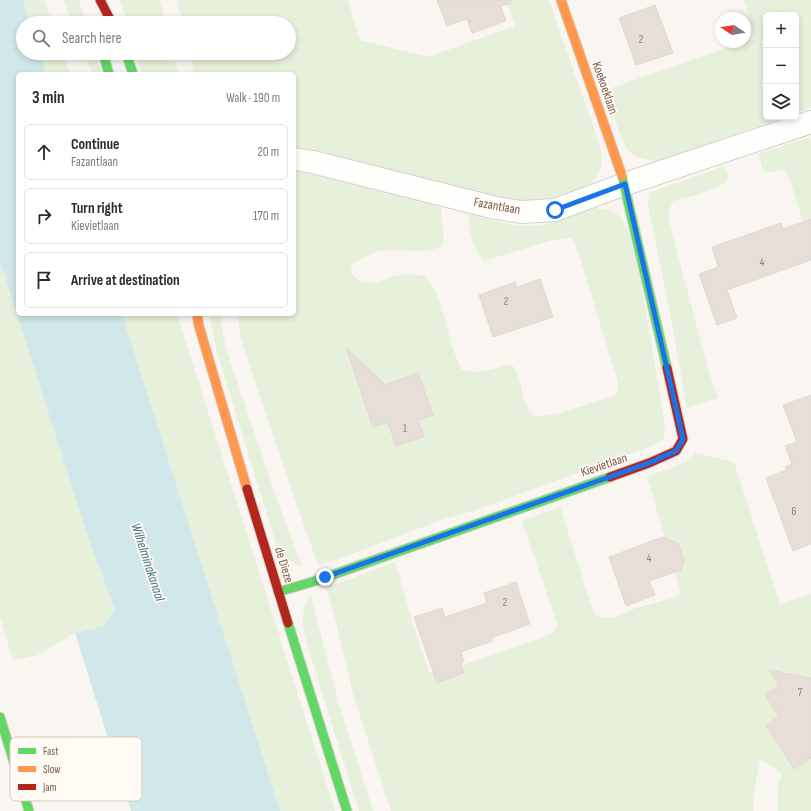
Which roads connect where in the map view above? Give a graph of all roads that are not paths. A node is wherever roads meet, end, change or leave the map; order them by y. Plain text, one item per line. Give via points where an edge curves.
1 (96, 0) edge
2 (100, 0) edge
3 (561, 0) edge
4 (98, 15) dead end
5 (108, 16) edge
6 (105, 60) edge
7 (128, 60) edge
8 (108, 72) edge
9 (132, 72) edge
10 (811, 122) edge
11 (296, 158) edge
12 (625, 184) junction
13 (194, 316) edge
14 (197, 316) edge
15 (199, 326) junction
16 (278, 592) junction
17 (0, 717) edge
18 (3, 738) edge
19 (10, 758) edge
20 (25, 801) edge
21 (29, 811) edge
22 (347, 811) edge

1 - 4 street
2 - 5 street
3 - 12 street, Koekoeklaan
6 - 8 street
7 - 9 street
10 - 12 street, Fazantlaan
11 - 12 street, Fazantlaan via 496,208 522,212 555,210
12 - 16 street, Kievietlaan via 683,439 676,451 649,463
13 - 15 street, de Dieze
14 - 15 street, de Dieze
15 - 16 street, de Dieze
16 - 22 street, de Dieze
17 - 18 street
18 - 19 street
20 - 21 street

